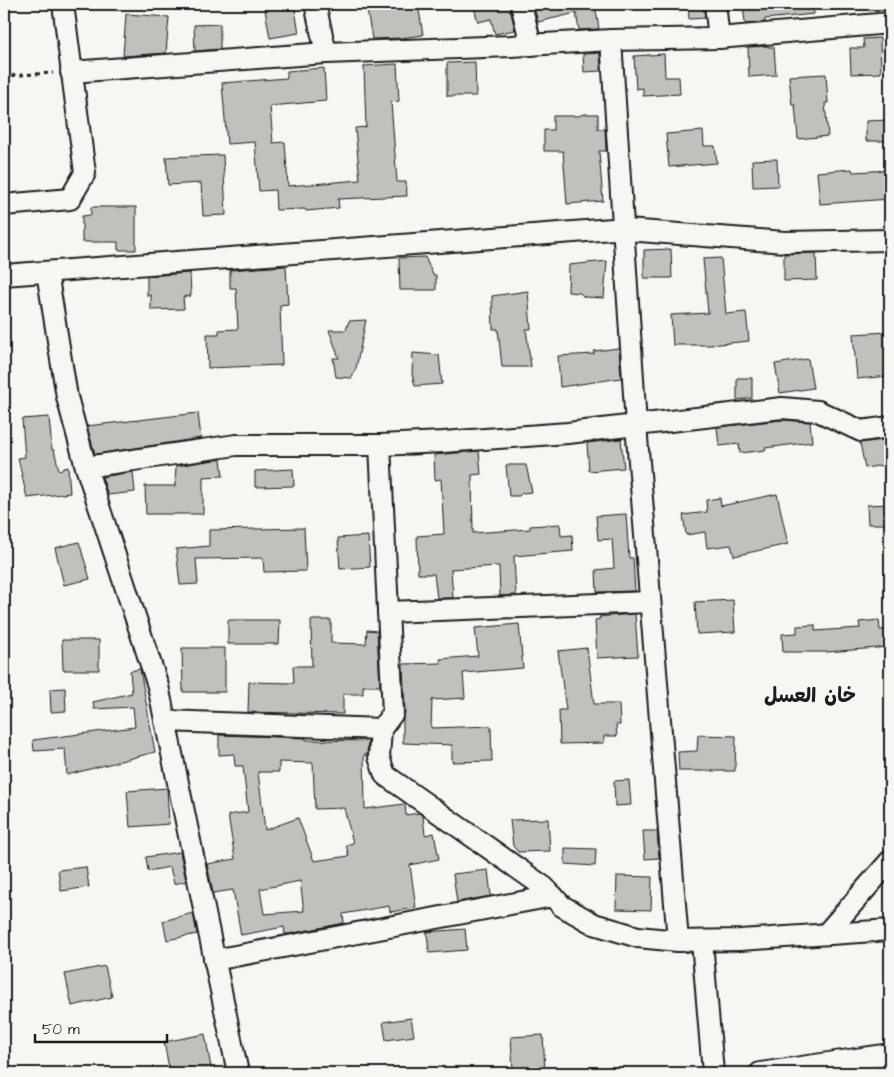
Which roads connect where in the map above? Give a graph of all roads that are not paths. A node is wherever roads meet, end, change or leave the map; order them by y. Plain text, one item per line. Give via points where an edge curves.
1 (63, 4) edge
2 (315, 4) edge
3 (521, 4) edge
4 (715, 4) edge
5 (890, 23) edge
6 (719, 38) junction
7 (611, 40) junction
8 (531, 45) junction
9 (326, 53) junction
10 (71, 72) junction
11 (4, 204) edge
12 (623, 230) junction
13 (890, 240) edge
14 (48, 272) junction
15 (4, 275) edge
16 (636, 425) junction
17 (890, 427) edge
18 (380, 445) junction
19 (86, 467) junction
20 (650, 602) junction
21 (388, 612) junction
22 (165, 721) junction
23 (381, 729) junction
24 (890, 860) edge
25 (552, 896) junction
26 (890, 930) edge
27 (826, 934) junction
28 (678, 941) junction
29 (702, 941) junction
30 (214, 960) junction
31 (890, 1054) edge
32 (238, 1073) edge
33 (714, 1073) edge
34 (760, 1073) edge

1 - 10 street
2 - 9 street
3 - 8 street
4 - 6 street
5 - 6 street
6 - 7 street
7 - 8 street
7 - 12 street
8 - 9 street
9 - 10 street
10 - 11 street via 84,173 70,199
12 - 13 street via 785,242
12 - 14 street
12 - 16 street
14 - 15 street
14 - 19 street via 67,397
16 - 17 street via 782,408 818,412 861,431
16 - 18 street via 568,433
16 - 20 street
18 - 19 street via 236,445
18 - 21 street
19 - 22 street via 158,686
20 - 21 street
20 - 28 street
21 - 23 street via 393,713
22 - 23 street
22 - 30 street
23 - 25 street via 379,757 385,775 544,887
24 - 27 street
25 - 28 street via 562,906 594,924 638,937
25 - 30 street
26 - 27 street
27 - 29 street
28 - 29 street
29 - 33 street
30 - 32 street
31 - 34 street

